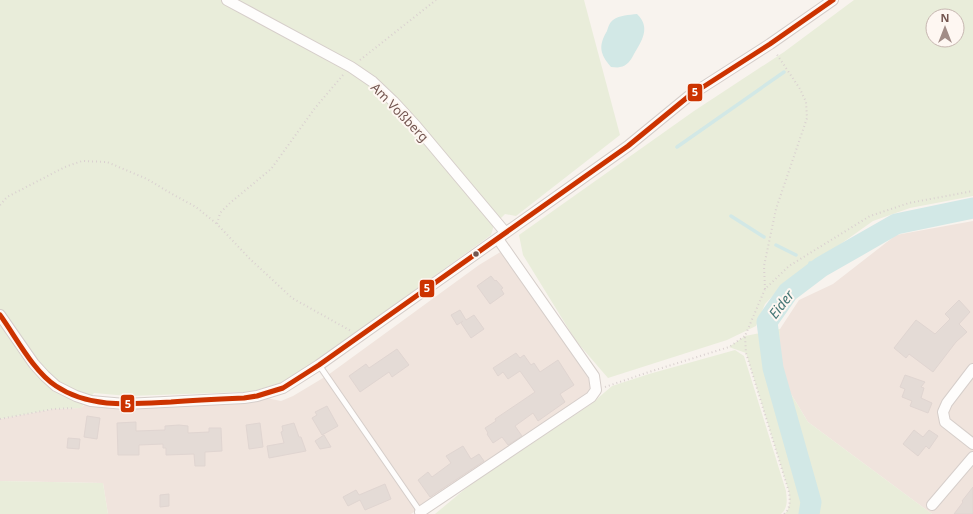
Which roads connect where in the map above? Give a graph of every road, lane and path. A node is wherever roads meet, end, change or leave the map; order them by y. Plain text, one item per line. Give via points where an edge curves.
1 (227, 0) edge
2 (436, 0) edge
3 (833, 0) edge
4 (770, 44) junction
5 (351, 67) junction
6 (973, 191) edge
7 (0, 205) edge
8 (217, 224) junction
9 (501, 236) junction
10 (765, 289) junction
11 (0, 315) edge
12 (362, 334) junction
13 (745, 336) junction
14 (319, 365) junction
15 (973, 369) edge
16 (597, 388) junction
17 (91, 401) junction
18 (0, 420) edge
19 (973, 444) edge
20 (973, 457) edge
21 (932, 505) dead end
22 (421, 513) edge
23 (784, 514) edge

1 - 5 street, Am Voßberg
2 - 5 path
3 - 4 street
4 - 9 street via 689,96 628,146
4 - 10 path via 800,89 806,102 807,118 776,209 764,266
5 - 8 path via 315,108 272,169 230,202 220,213
5 - 9 street, Am Voßberg via 373,82 393,101 474,194
6 - 10 path via 909,203 870,216 789,266
7 - 8 path via 7,197 65,167 82,161 107,162 147,179 196,207
8 - 12 path via 292,298 351,331
9 - 12 street
9 - 16 street, Am Voßberg via 594,376
10 - 13 path
11 - 17 street via 45,376 56,386
12 - 14 street
13 - 16 path via 729,347
13 - 23 path via 746,353 789,492 788,511
14 - 17 street via 283,388 257,396 139,403
14 - 22 lane
15 - 19 street via 943,412 945,422
16 - 22 street via 591,397
17 - 18 path via 80,408 53,409
20 - 21 street

